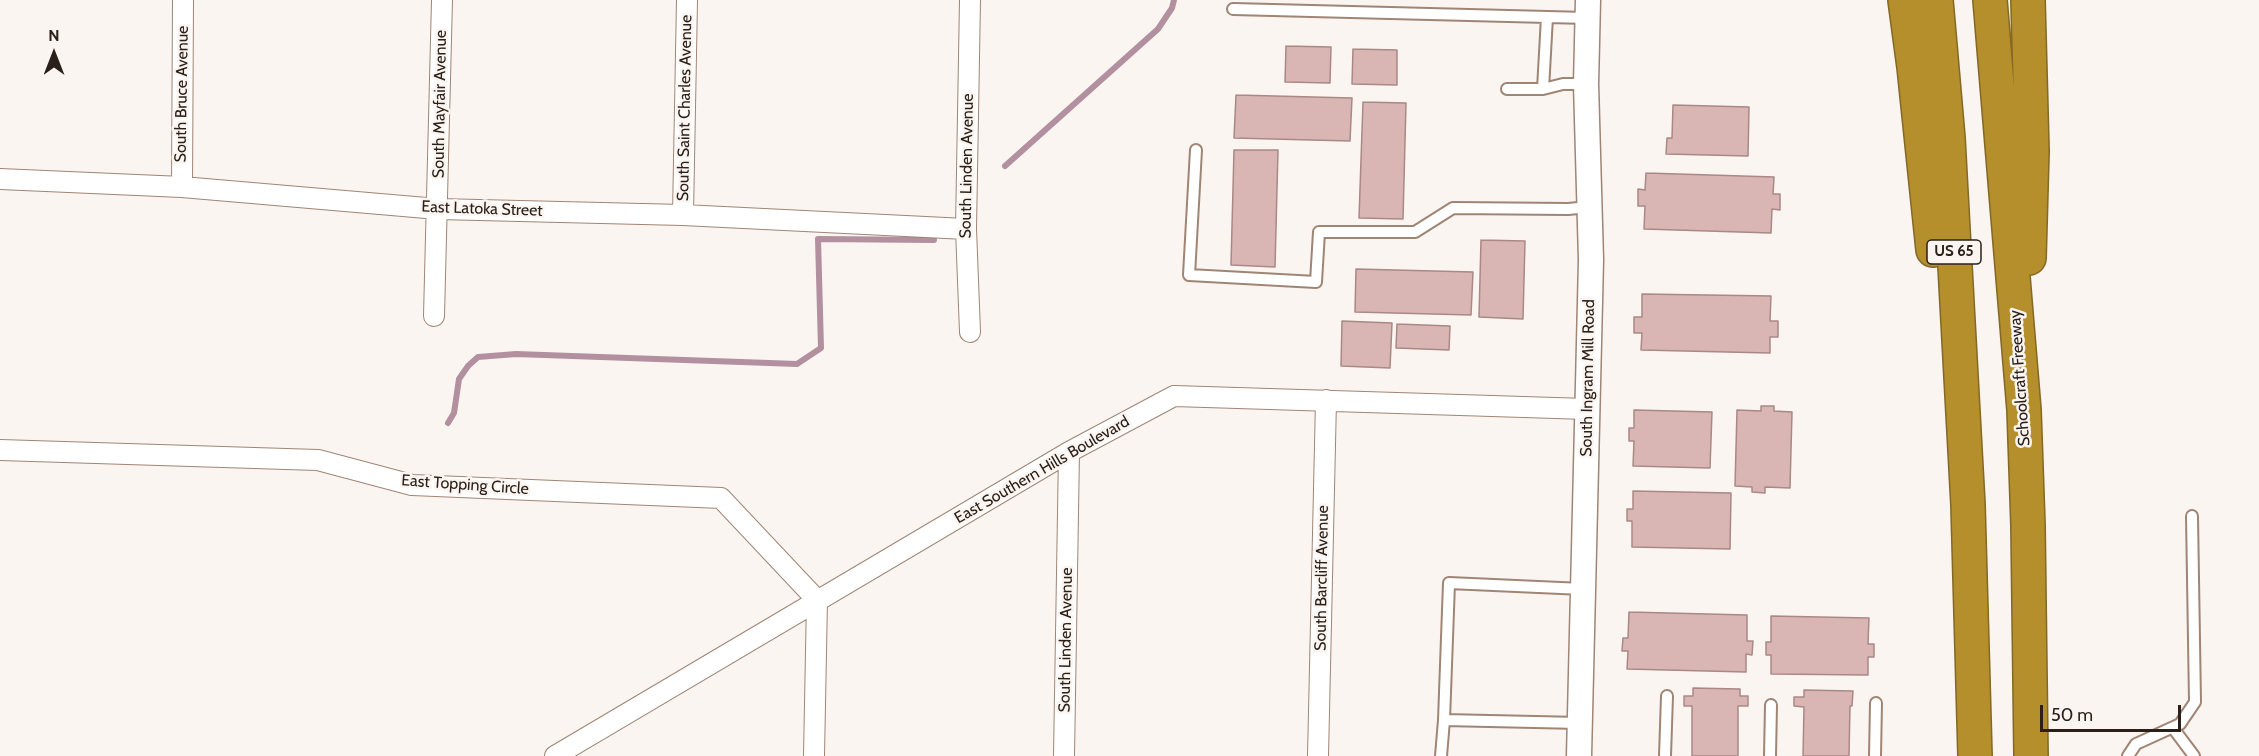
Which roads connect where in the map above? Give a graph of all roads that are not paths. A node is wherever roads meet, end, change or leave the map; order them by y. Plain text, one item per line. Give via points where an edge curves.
1 (183, 0) edge
2 (442, 0) edge
3 (687, 0) edge
4 (970, 0) edge
5 (1905, 0) edge
6 (1936, 0) edge
7 (1990, 0) edge
8 (2028, 0) edge
9 (1233, 9) dead end
10 (1587, 9) edge
11 (1547, 17) junction
12 (1586, 84) junction
13 (1507, 89) dead end
14 (1543, 89) junction
15 (1196, 150) dead end
16 (0, 179) edge
17 (182, 187) junction
18 (1589, 207) junction
19 (438, 209) junction
20 (683, 215) junction
21 (966, 229) junction
22 (434, 316) dead end
23 (970, 332) dead end
24 (1326, 400) junction
25 (1587, 409) junction
26 (2024, 410) junction
27 (0, 450) edge
28 (1069, 452) junction
29 (1968, 505) junction
30 (2192, 516) dead end
31 (1583, 589) junction
32 (817, 600) junction
33 (1667, 696) dead end
34 (1876, 703) dead end
35 (1771, 705) dead end
36 (1444, 720) junction
37 (1580, 723) junction
38 (2173, 728) junction
39 (561, 754) edge
40 (814, 756) edge
41 (1064, 756) edge
42 (1318, 756) edge
43 (1441, 756) edge
44 (1579, 756) edge
45 (1665, 756) edge
46 (1770, 756) edge
47 (1875, 756) edge
48 (1975, 756) edge
49 (2031, 756) edge
50 (2128, 756) edge
51 (2194, 756) edge

1 - 17 street, South Bruce Avenue
2 - 19 street, South Mayfair Avenue
3 - 20 street, South Saint Charles Avenue
4 - 21 street, South Linden Avenue
5 - 29 highway via 1932,249
6 - 29 highway, US 65 via 1948,138
7 - 26 highway, Schoolcraft Freeway
8 - 26 highway via 2032,151
9 - 11 lane
10 - 11 lane
10 - 12 street, South Ingram Mill Road
11 - 14 lane
12 - 14 lane
12 - 18 street, South Ingram Mill Road
13 - 14 lane
15 - 18 lane via 1190,275 1316,282 1319,232 1414,232 1453,208
16 - 17 street, East Latoka Street
17 - 19 street, East Latoka Street
18 - 25 street, South Ingram Mill Road
19 - 20 street, East Latoka Street
19 - 22 street, South Mayfair Avenue
20 - 21 street, East Latoka Street
21 - 23 street, South Linden Avenue
24 - 25 street, East Southern Hills Boulevard
24 - 28 street, East Southern Hills Boulevard via 1174,396
24 - 42 street, South Barcliff Avenue
25 - 31 street, South Ingram Mill Road
26 - 49 highway, Schoolcraft Freeway
27 - 32 street, East Topping Circle via 318,460 412,485 721,498
28 - 32 street, East Southern Hills Boulevard
28 - 41 street, South Linden Avenue
29 - 48 highway, US 65
30 - 38 lane via 2195,702
31 - 36 lane via 1449,583
31 - 37 street, South Ingram Mill Road
32 - 39 street, East Southern Hills Boulevard
32 - 40 street
33 - 45 lane
34 - 47 lane
35 - 46 lane
36 - 37 lane
36 - 43 lane
37 - 44 street, South Ingram Mill Road
38 - 50 lane via 2136,744
38 - 51 lane

